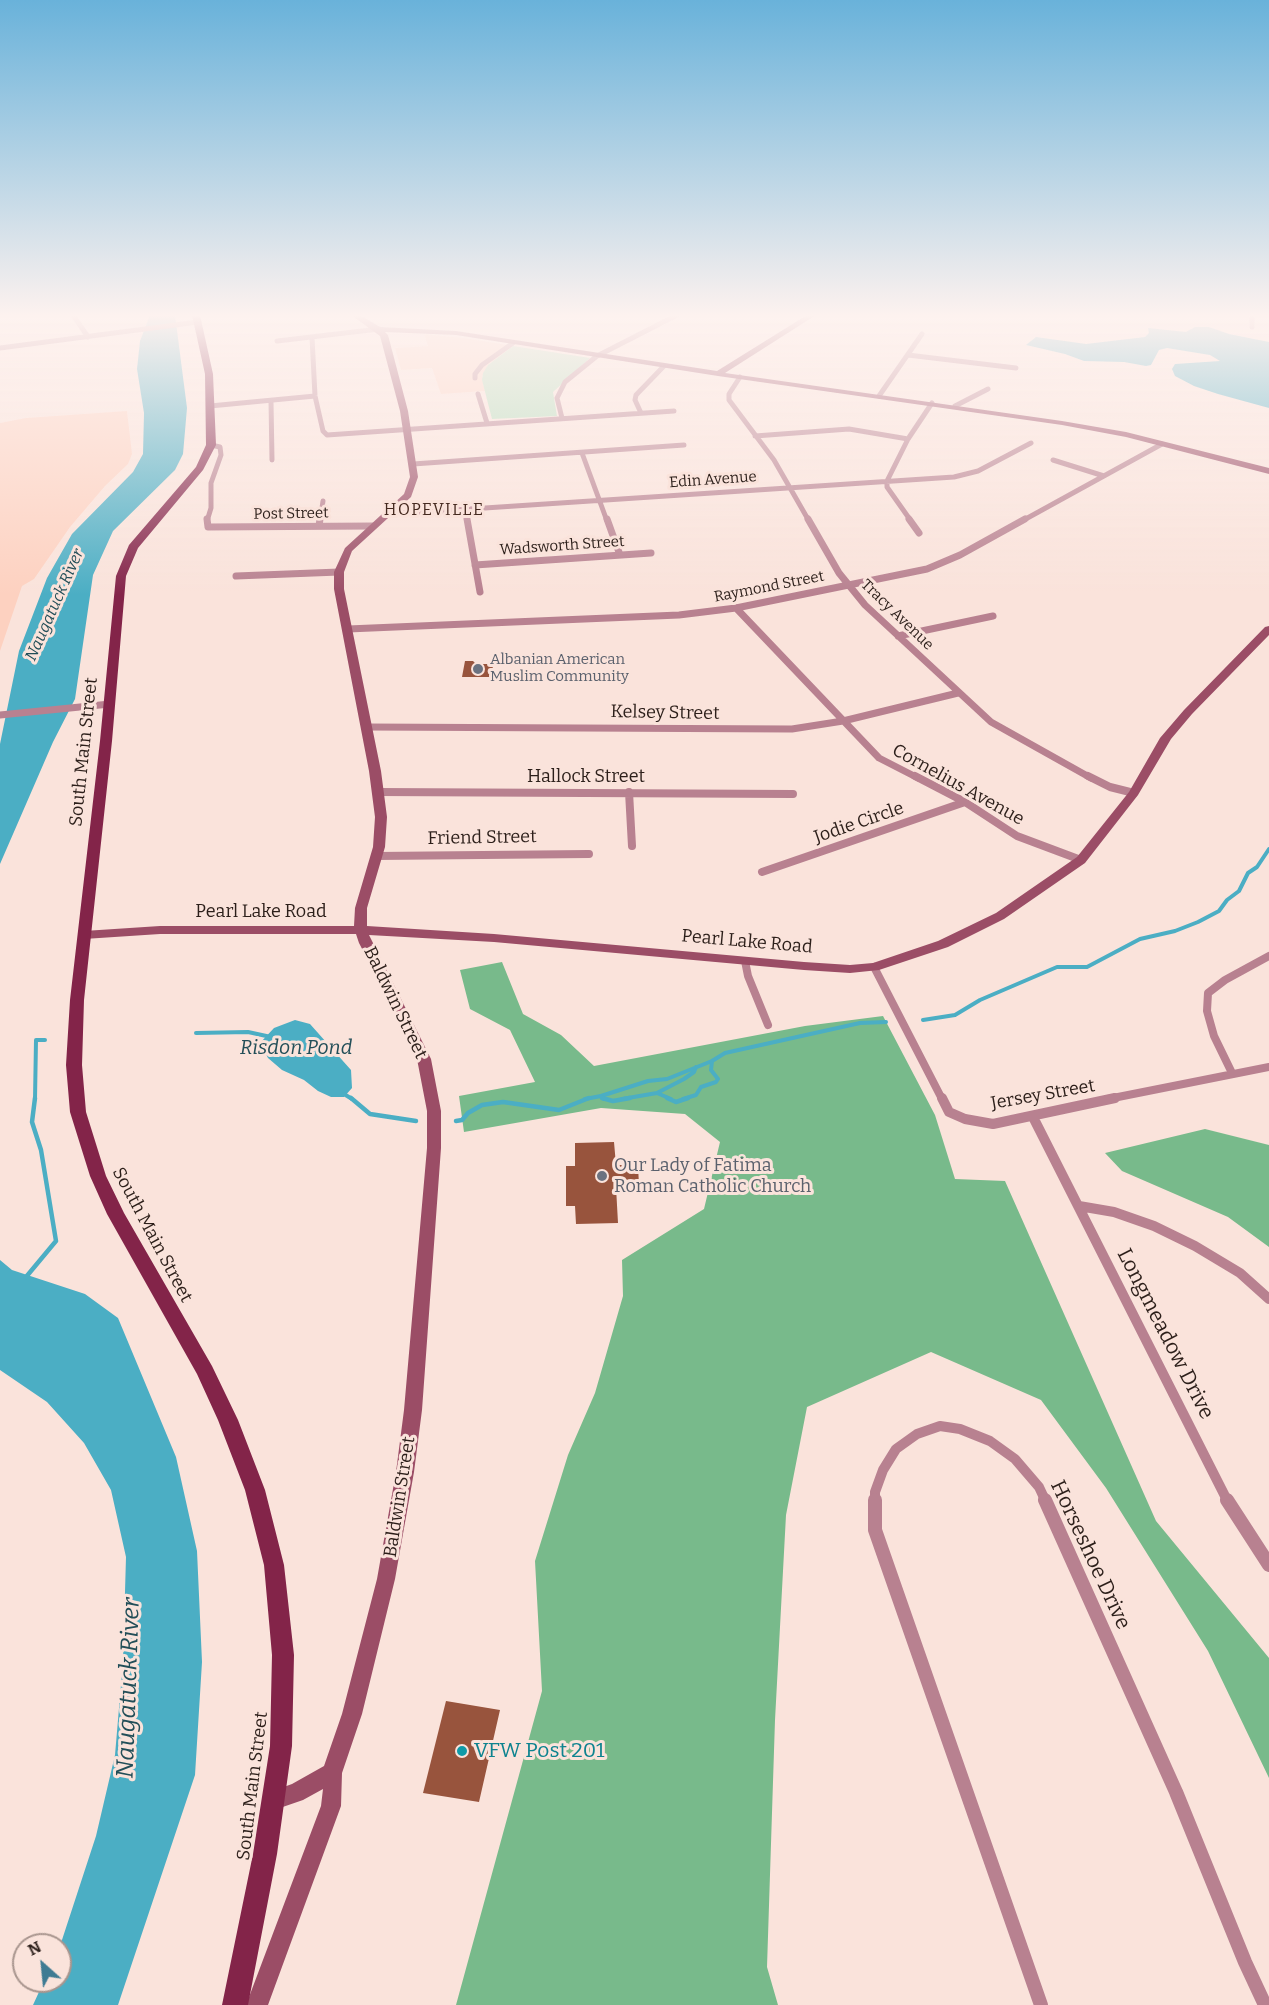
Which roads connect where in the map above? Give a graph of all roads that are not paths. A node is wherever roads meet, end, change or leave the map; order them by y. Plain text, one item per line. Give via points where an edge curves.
1 (210, 409) edge
2 (271, 409) edge
3 (318, 409) edge
4 (402, 409) edge
5 (483, 409) edge
6 (560, 409) edge
7 (638, 409) edge
8 (735, 409) edge
9 (928, 409) edge
10 (971, 409) edge
11 (674, 411) dead end
12 (640, 413) junction
13 (562, 418) junction
14 (487, 423) junction
15 (407, 428) junction
16 (755, 436) junction
17 (908, 439) junction
18 (1031, 443) dead end
19 (1162, 444) junction
20 (211, 445) junction
21 (684, 445) dead end
22 (582, 453) junction
23 (272, 460) dead end
24 (1053, 460) dead end
25 (413, 464) junction
26 (1269, 471) edge
27 (1104, 476) junction
28 (886, 481) junction
29 (789, 487) junction
30 (599, 500) junction
31 (323, 501) dead end
32 (465, 509) junction
33 (390, 512) junction
34 (319, 526) junction
35 (373, 526) junction
36 (919, 533) dead end
37 (651, 554) dead end
38 (620, 555) junction
39 (475, 565) junction
40 (339, 572) junction
41 (236, 576) dead end
42 (848, 586) junction
43 (480, 592) dead end
44 (736, 608) junction
45 (993, 616) dead end
46 (348, 629) junction
47 (1269, 629) edge
48 (898, 636) junction
49 (958, 693) junction
50 (110, 704) junction
51 (0, 715) edge
52 (843, 722) junction
53 (366, 727) junction
54 (378, 792) junction
55 (629, 792) junction
56 (1134, 793) junction
57 (793, 794) dead end
58 (965, 802) junction
59 (632, 846) dead end
60 (589, 854) dead end
61 (376, 856) junction
62 (1081, 860) junction
63 (762, 872) dead end
64 (361, 930) junction
65 (84, 935) junction
66 (1269, 956) edge
67 (745, 962) junction
68 (874, 967) junction
69 (768, 1025) dead end
70 (1269, 1067) edge
71 (1232, 1073) junction
72 (1033, 1117) junction
73 (1079, 1206) junction
74 (1269, 1299) edge
75 (1269, 1565) edge
76 (332, 1773) junction
77 (274, 1800) junction
78 (235, 2005) edge
79 (257, 2005) edge
80 (1041, 2005) edge
81 (1265, 2005) edge

1 - 20 main road, South Main Street
2 - 23 street
3 - 15 street via 327,435
4 - 15 main road
5 - 14 street
6 - 13 street
7 - 12 street
8 - 16 street, Tracy Avenue
9 - 17 street
10 - 19 main road
11 - 12 street
12 - 13 street
13 - 14 street
14 - 15 street
15 - 25 main road
16 - 17 street via 849,429
16 - 29 street, Tracy Avenue
17 - 28 street
18 - 28 street, Edin Avenue via 967,475
19 - 26 main road
19 - 27 street, Raymond Street
20 - 34 street, Post Street via 220,447 222,455 211,483 208,527
20 - 50 main road, South Main Street via 203,465 139,539 126,561 119,590
21 - 22 street
22 - 25 street
22 - 30 street
24 - 27 street
25 - 33 main road via 413,486
27 - 42 street, Raymond Street via 944,564
28 - 29 street, Edin Avenue
28 - 36 street
29 - 30 street, Edin Avenue
29 - 42 street, Tracy Avenue
30 - 32 street, Edin Avenue
30 - 38 street
31 - 34 street
32 - 33 street, Edin Avenue
32 - 39 street
33 - 35 main road
34 - 35 street, Post Street
35 - 40 main road via 348,550
37 - 38 street, Wadsworth Street
38 - 39 street, Wadsworth Street
39 - 43 street
40 - 41 street
40 - 46 main road, Baldwin Street
42 - 44 street, Raymond Street
42 - 48 street, Tracy Avenue
44 - 46 street, Raymond Street via 645,618
44 - 52 street, Cornelius Avenue
45 - 48 street
46 - 53 main road, Baldwin Street
47 - 56 main road, Pearl Lake Road via 1174,729
48 - 49 street, Tracy Avenue
49 - 52 street, Kelsey Street
49 - 56 street, Tracy Avenue via 991,722 1013,735 1110,787
50 - 51 street
50 - 65 main road, South Main Street
52 - 53 street, Kelsey Street via 792,729
52 - 58 street, Cornelius Avenue via 879,758
53 - 54 main road, Baldwin Street
54 - 55 street, Hallock Street
54 - 61 main road, Baldwin Street via 381,826
55 - 57 street, Hallock Street
55 - 59 street
56 - 62 main road, Pearl Lake Road
58 - 62 street, Cornelius Avenue via 1017,836
58 - 63 street, Jodie Circle
60 - 61 street, Friend Street
61 - 64 main road, Baldwin Street via 361,908
62 - 68 main road, Pearl Lake Road via 1000,916 943,944
64 - 65 main road, Pearl Lake Road via 160,930
64 - 67 main road, Pearl Lake Road via 494,938
64 - 76 main road, Baldwin Street via 420,1050 431,1094 435,1139 420,1339 405,1472 380,1606
65 - 77 main road, South Main Street via 74,1065 76,1098 87,1146 112,1208 205,1371 228,1420 248,1471 270,1548 280,1615 283,1678 281,1746
66 - 71 street via 1208,993 1207,1011 1214,1036
67 - 68 main road, Pearl Lake Road
67 - 69 street
68 - 72 street, Jersey Street via 949,1112 993,1124
70 - 71 street, Jersey Street
71 - 72 street, Jersey Street
72 - 73 street, Longmeadow Drive
73 - 74 street via 1114,1212 1196,1246 1240,1274
73 - 75 street, Longmeadow Drive via 1233,1512
76 - 77 main road
76 - 79 main road, Baldwin Street via 331,1806
77 - 78 main road, South Main Street
80 - 81 street, Horseshoe Drive via 875,1530 875,1492 896,1449 917,1434 940,1426 990,1441 1015,1459 1040,1487 1176,1792

